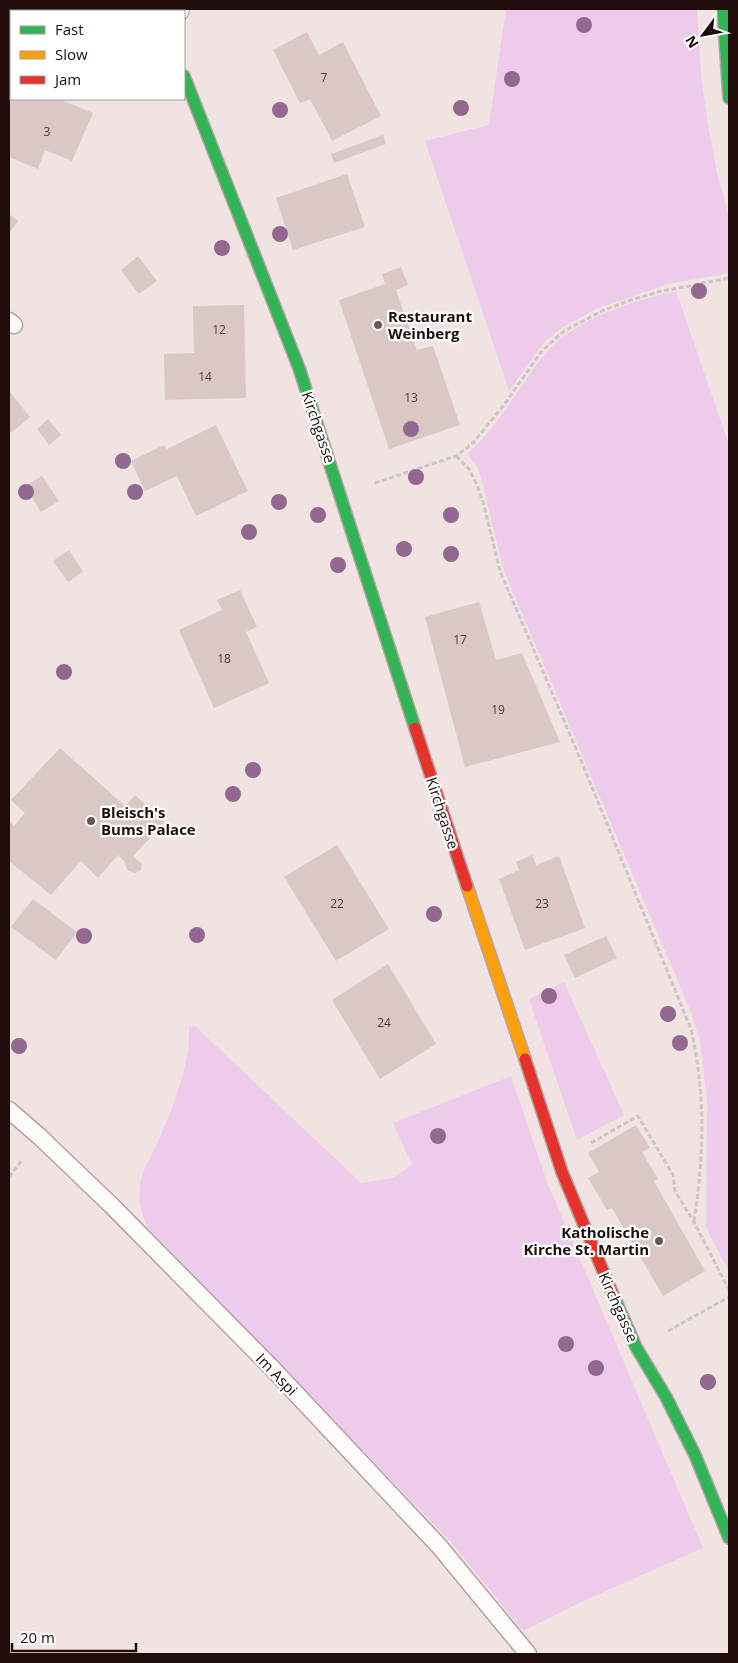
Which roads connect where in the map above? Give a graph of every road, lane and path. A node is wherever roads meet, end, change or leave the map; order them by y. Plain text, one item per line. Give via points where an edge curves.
1 (723, 9) edge
2 (186, 86) edge
3 (729, 98) edge
4 (729, 278) edge
5 (456, 456) junction
6 (374, 484) dead end
7 (9, 1110) edge
8 (584, 1147) dead end
9 (694, 1222) junction
10 (729, 1290) edge
11 (729, 1297) edge
12 (666, 1332) dead end
13 (729, 1538) edge
14 (528, 1654) edge

1 - 3 street
2 - 13 street, Kirchgasse via 299,368 562,1172 636,1347 696,1455
4 - 5 path via 631,300 564,331 541,352 486,428
5 - 6 path
5 - 9 path via 470,468 477,485 503,579 691,1029 698,1057 703,1141
7 - 14 lane, Im Aspi via 112,1206 271,1367 439,1546
8 - 9 path via 638,1116 673,1175 675,1191
9 - 10 path
11 - 12 path

